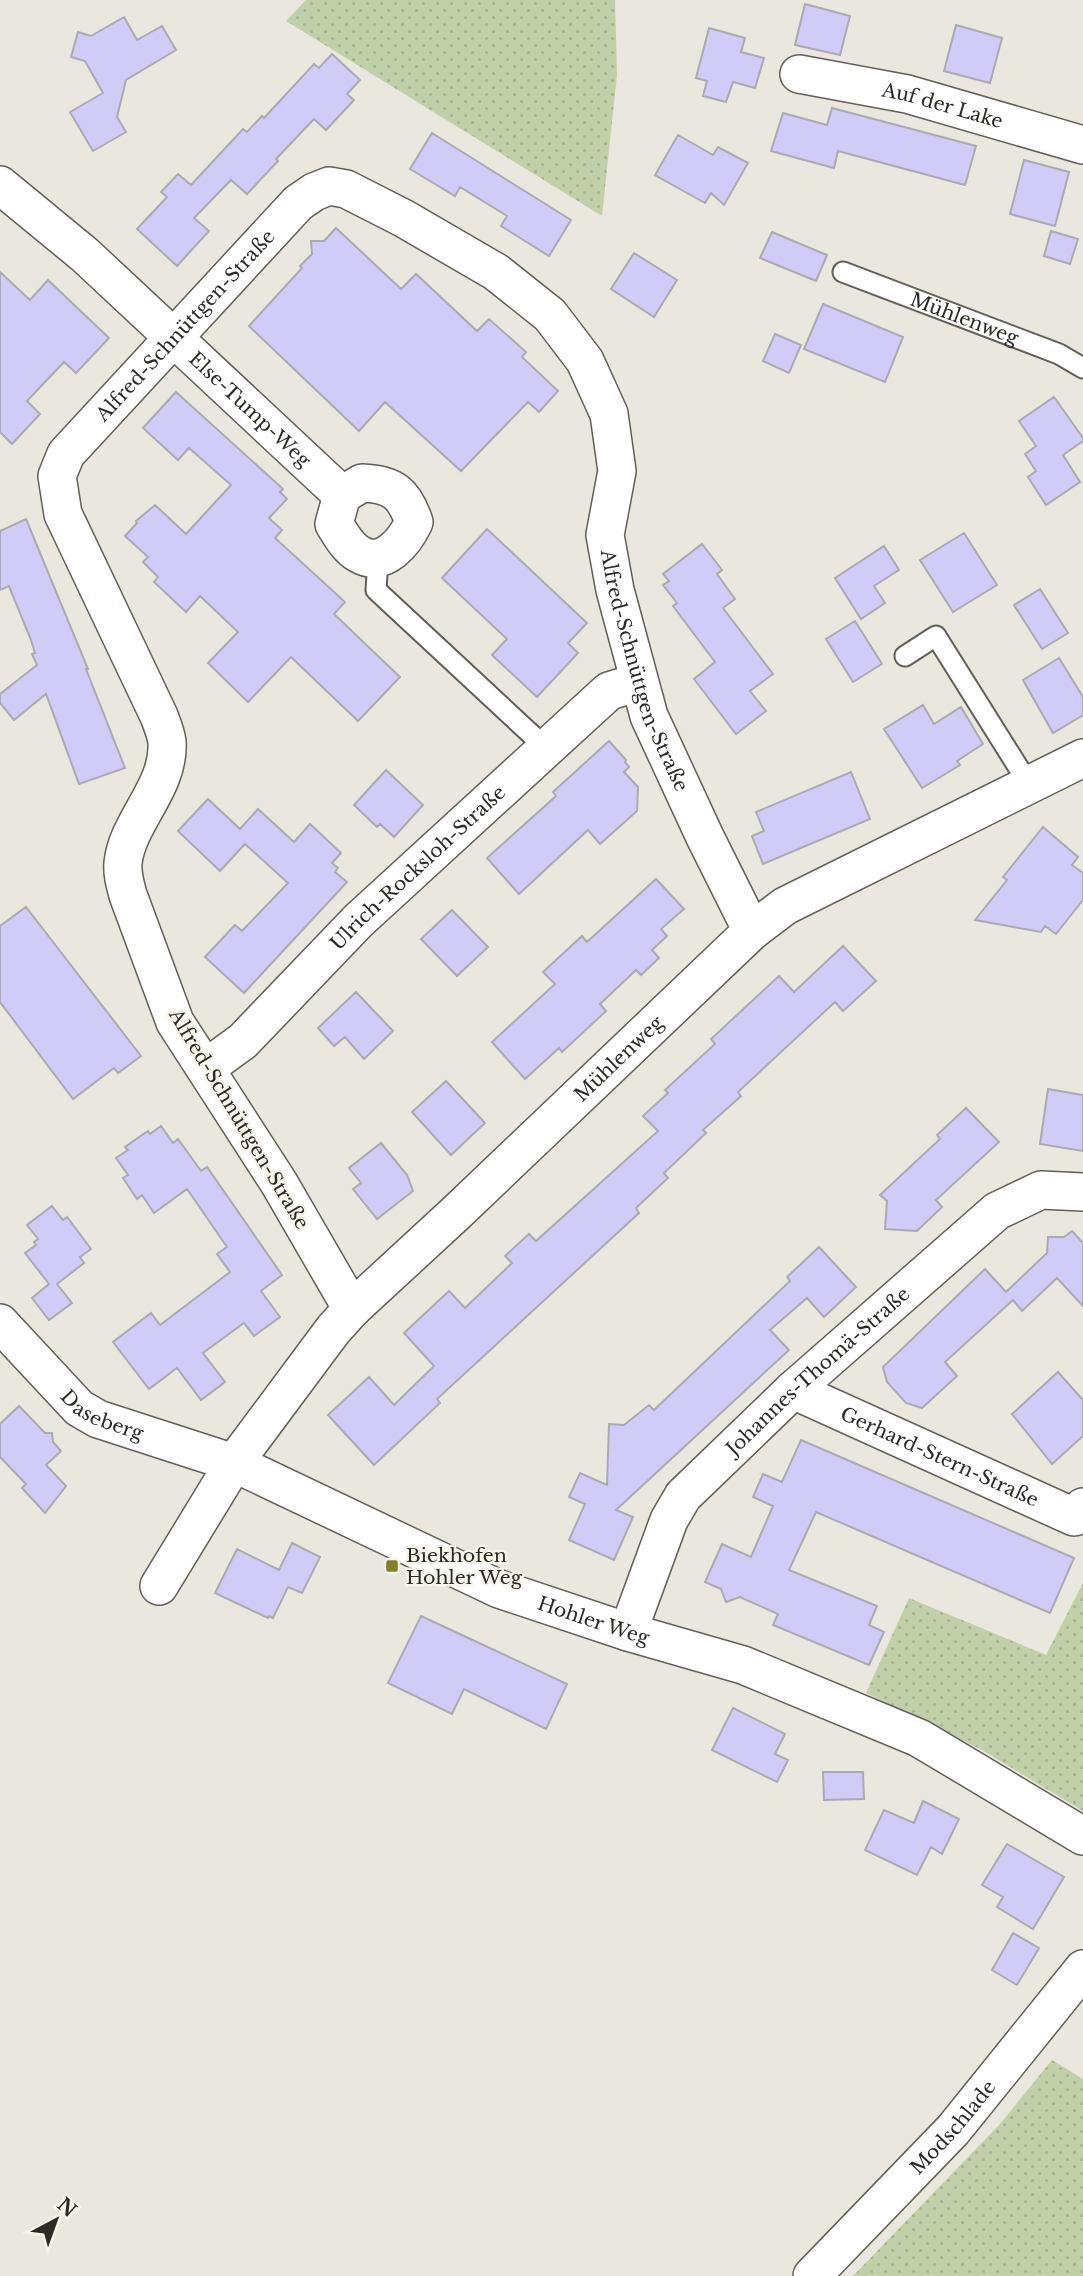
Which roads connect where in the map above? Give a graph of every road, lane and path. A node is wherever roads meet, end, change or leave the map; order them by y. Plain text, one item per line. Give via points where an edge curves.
1 (799, 74) dead end
2 (1083, 145) edge
3 (0, 185) edge
4 (843, 272) dead end
5 (173, 337) junction
6 (1083, 368) edge
7 (342, 495) junction
8 (378, 558) junction
9 (905, 656) dead end
10 (639, 682) junction
11 (546, 748) junction
12 (1083, 758) edge
13 (1030, 786) junction
14 (752, 931) junction
15 (206, 1068) junction
16 (1083, 1192) edge
17 (352, 1309) junction
18 (0, 1323) edge
19 (793, 1390) junction
20 (234, 1463) junction
21 (1083, 1507) edge
22 (159, 1586) dead end
23 (628, 1632) junction
24 (1083, 1836) edge
25 (1083, 1969) edge
26 (812, 2276) edge

1 - 2 street, Auf der Lake via 907,94
3 - 5 street, Else-Tump-Weg
4 - 6 lane, Mühlenweg via 1059,354
5 - 7 street, Else-Tump-Weg
5 - 10 street, Alfred-Schnüttgen-Straße via 298,203 328,186 403,218 496,272 550,315 585,361 609,414 617,471 605,535
5 - 15 street, Alfred-Schnüttgen-Straße via 66,454 57,476 63,514 167,741 156,790 128,844 123,876 175,1022
7 - 8 street via 334,524 360,555
7 - 8 street via 362,484 380,484 398,492 408,506 414,522 406,539
8 - 11 lane via 376,590
9 - 13 lane via 936,636
10 - 11 street, Ulrich-Rocksloh-Straße via 609,691
10 - 14 street, Alfred-Schnüttgen-Straße via 674,773
11 - 15 street, Ulrich-Rocksloh-Straße via 358,921 243,1041
12 - 13 street, Mühlenweg
13 - 14 street, Mühlenweg via 785,906
14 - 17 street, Mühlenweg
15 - 17 street, Alfred-Schnüttgen-Straße
16 - 19 street, Johannes-Thomä-Straße via 1041,1190 997,1211
17 - 20 street, Mühlenweg
18 - 20 street, Daseberg via 79,1408 98,1419
19 - 21 street, Gerhard-Stern-Straße via 1074,1517
19 - 23 street, Johannes-Thomä-Straße via 683,1496 669,1520
20 - 22 street
20 - 23 street, Hohler Weg via 499,1590
23 - 24 street, Hohler Weg via 743,1665 919,1738
25 - 26 street, Modschlade via 953,2130

